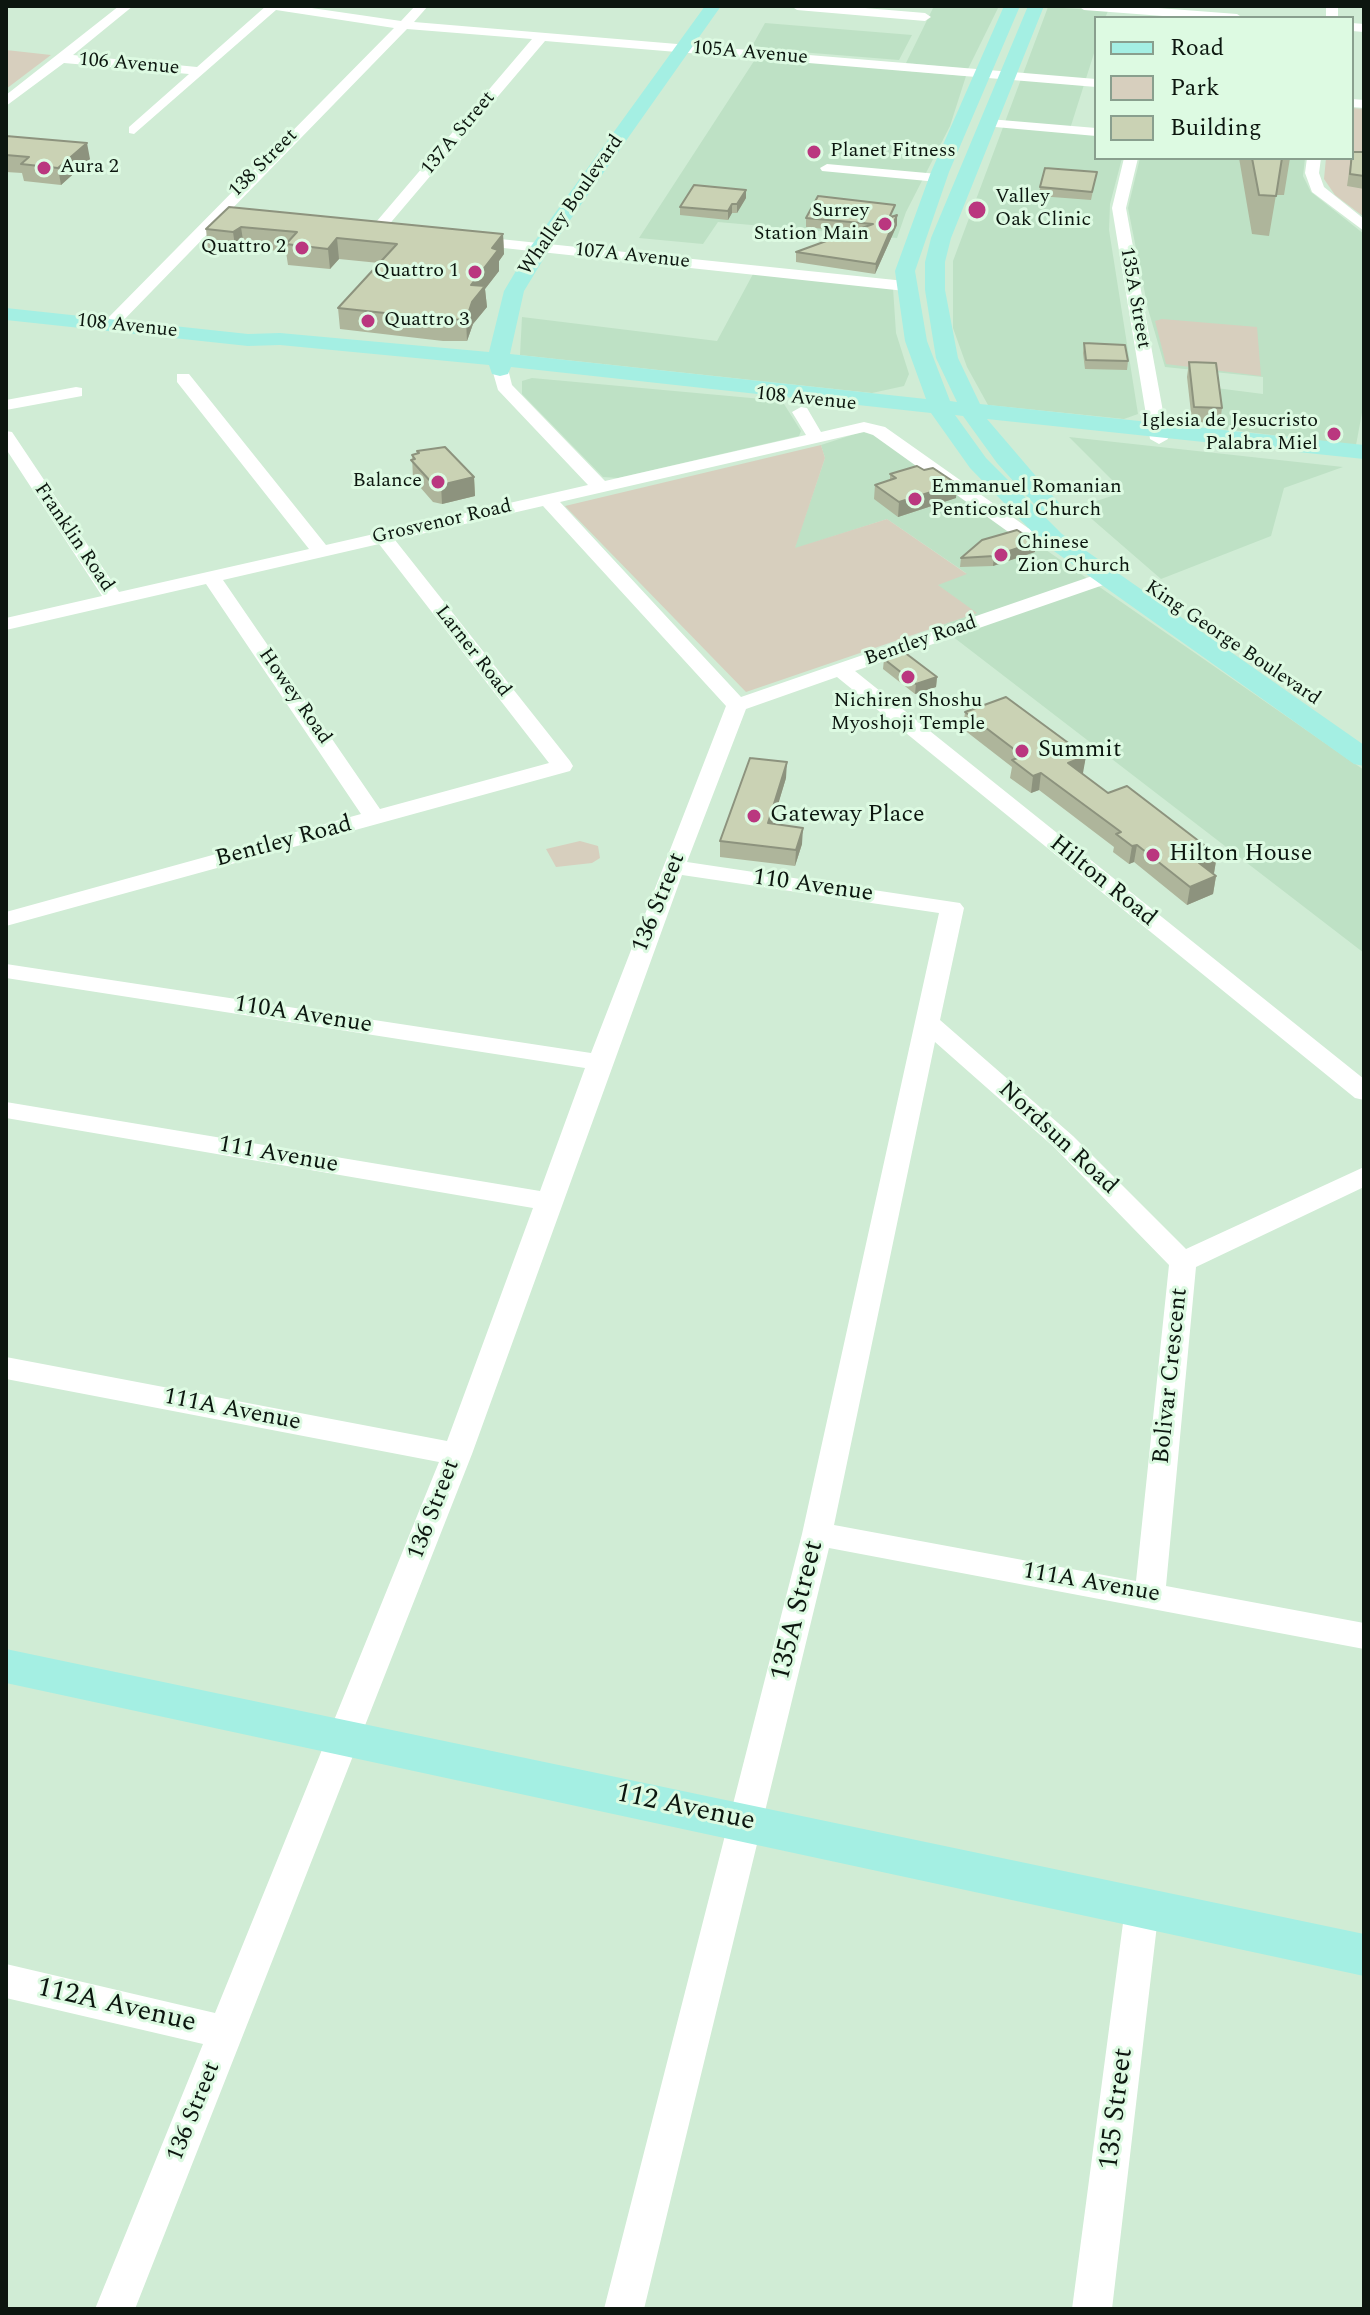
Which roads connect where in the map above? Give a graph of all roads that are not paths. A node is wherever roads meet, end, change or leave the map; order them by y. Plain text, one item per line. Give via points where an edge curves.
1 (127, 6) edge
2 (274, 6) edge
3 (422, 6) edge
4 (713, 6) edge
5 (797, 6) edge
6 (1012, 6) edge
7 (1036, 6) edge
8 (1084, 6) edge
9 (1188, 16) edge
10 (925, 17) dead end
11 (403, 24) junction
12 (542, 36) junction
13 (683, 48) junction
14 (58, 58) junction
15 (199, 71) junction
16 (983, 74) junction
17 (1008, 76) junction
18 (1094, 83) edge
19 (6, 102) edge
20 (989, 123) junction
21 (134, 130) dead end
22 (1094, 132) edge
23 (1131, 160) edge
24 (1314, 160) edge
25 (827, 168) dead end
26 (938, 178) junction
27 (965, 182) junction
28 (215, 214) junction
29 (242, 217) edge
30 (1364, 226) edge
31 (376, 231) edge
32 (458, 240) edge
33 (539, 249) junction
34 (905, 286) junction
35 (6, 314) edge
36 (110, 325) junction
37 (500, 364) junction
38 (183, 378) dead end
39 (929, 381) junction
40 (76, 392) dead end
41 (890, 401) junction
42 (6, 405) edge
43 (942, 411) junction
44 (973, 415) junction
45 (802, 416) dead end
46 (879, 431) joint
47 (1158, 435) junction
48 (6, 436) edge
49 (816, 438) junction
50 (1364, 452) edge
51 (1364, 462) edge
52 (600, 487) junction
53 (547, 499) junction
54 (383, 537) junction
55 (1068, 550) junction
56 (321, 551) junction
57 (211, 577) junction
58 (1105, 578) junction
59 (114, 599) junction
60 (6, 624) edge
61 (841, 670) junction
62 (737, 705) junction
63 (1364, 734) edge
64 (1364, 758) edge
65 (562, 766) joint
66 (375, 818) junction
67 (675, 867) junction
68 (952, 908) joint
69 (6, 919) edge
70 (6, 971) edge
71 (926, 1021) junction
72 (600, 1062) junction
73 (1364, 1092) edge
74 (6, 1110) edge
75 (1364, 1176) edge
76 (551, 1202) junction
77 (1183, 1262) junction
78 (6, 1368) edge
79 (457, 1454) junction
80 (817, 1534) junction
81 (1150, 1594) junction
82 (1364, 1636) edge
83 (6, 1666) edge
84 (345, 1737) junction
85 (748, 1822) junction
86 (1142, 1908) junction
87 (1364, 1955) edge
88 (6, 1981) edge
89 (227, 2033) junction
90 (115, 2309) edge
91 (624, 2309) edge
92 (1092, 2309) edge

1 - 14 street
2 - 11 street, 105A Avenue
2 - 15 street
3 - 11 street, 138 Street
4 - 13 main road, Whalley Boulevard
5 - 10 street
6 - 16 main road, King George Boulevard
7 - 17 main road, King George Boulevard
8 - 9 street
11 - 12 street, 105A Avenue
11 - 28 street, 138 Street
12 - 13 street, 105A Avenue
12 - 31 street, 137A Street
13 - 16 street, 105A Avenue
13 - 33 main road, Whalley Boulevard
14 - 15 street, 106 Avenue
14 - 19 street
15 - 21 street
16 - 17 street, 105A Avenue
16 - 26 main road, King George Boulevard
17 - 18 street, 105A Avenue
17 - 20 main road, King George Boulevard
20 - 22 street
20 - 27 main road, King George Boulevard
23 - 47 street, 135A Street via 1119,208
24 - 30 street via 1317,189
25 - 26 street
26 - 27 main road
26 - 34 main road, King George Boulevard via 906,268
27 - 44 main road, King George Boulevard via 935,262 935,290 947,358
28 - 29 street
28 - 36 street, 138 Street
32 - 33 street, 107A Avenue
33 - 34 street, 107A Avenue
33 - 37 main road, Whalley Boulevard via 514,291
34 - 39 main road, King George Boulevard
35 - 36 main road, 108 Avenue
36 - 37 main road, 108 Avenue via 274,347
37 - 41 main road, 108 Avenue
37 - 43 main road, 108 Avenue
37 - 52 street via 504,386
38 - 56 street
39 - 41 main road
39 - 43 main road, King George Boulevard
40 - 42 street
41 - 43 main road, 108 Avenue
43 - 44 main road, 108 Avenue
43 - 55 main road, King George Boulevard via 1004,493
44 - 47 main road, 108 Avenue
44 - 63 main road, King George Boulevard via 1053,509 1129,574
45 - 49 street
46 - 49 street, Grosvenor Road via 859,428
46 - 55 street, King George Boulevard via 1021,532
47 - 50 main road, 108 Avenue
47 - 51 main road, 108 Avenue
48 - 59 street, Franklin Road
49 - 52 street, Grosvenor Road
52 - 53 street, Grosvenor Road
53 - 54 street, Grosvenor Road
53 - 62 street
54 - 56 street, Grosvenor Road
54 - 65 street, Larner Road
55 - 58 main road, King George Boulevard
56 - 57 street, Grosvenor Road
57 - 59 street, Grosvenor Road
57 - 66 street, Howey Road
58 - 61 street, Bentley Road
58 - 64 main road, King George Boulevard
59 - 60 street, Grosvenor Road
61 - 62 street, Bentley Road
61 - 73 street, Hilton Road
62 - 67 street, 136 Street
65 - 66 street, Bentley Road
66 - 69 street, Bentley Road
67 - 68 street, 110 Avenue
67 - 72 street, 136 Street
68 - 71 street, 135A Street
70 - 72 street, 110A Avenue
71 - 77 street, Nordsun Road via 1064,1142
71 - 80 street, 135A Street
72 - 76 street, 136 Street
74 - 76 street, 111 Avenue
75 - 77 street, Bolivar Crescent
76 - 79 street, 136 Street
77 - 81 street, Bolivar Crescent
78 - 79 street, 111A Avenue
79 - 84 street, 136 Street
80 - 81 street, 111A Avenue
80 - 85 street, 135A Street
81 - 82 street, 111A Avenue
83 - 84 main road, 112 Avenue
84 - 85 main road, 112 Avenue
84 - 89 street, 136 Street
85 - 86 main road, 112 Avenue
85 - 91 street, 135A Street
86 - 87 main road, 112 Avenue
86 - 92 street, 135 Street
88 - 89 street, 112A Avenue
89 - 90 street, 136 Street

